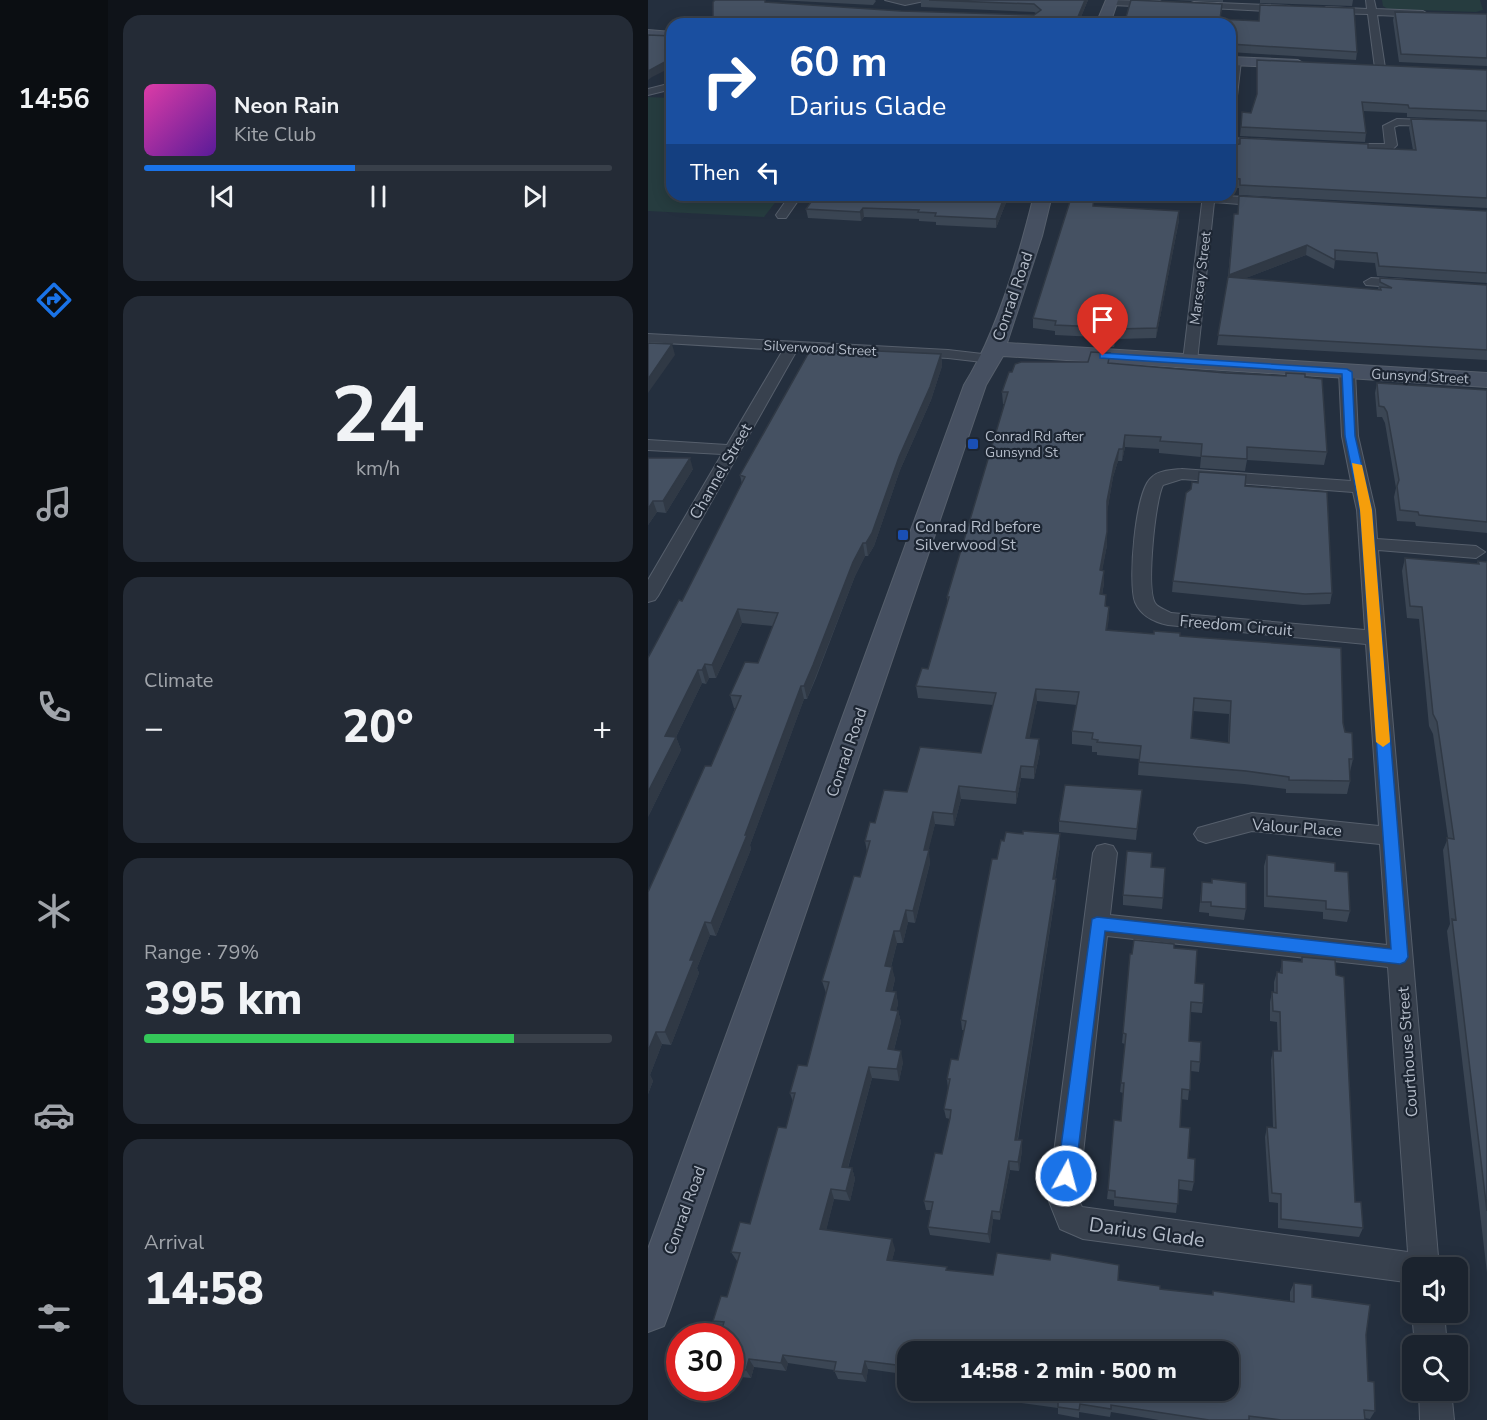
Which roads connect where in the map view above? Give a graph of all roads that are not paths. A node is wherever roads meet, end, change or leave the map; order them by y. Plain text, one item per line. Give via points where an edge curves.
1 (925, 0) edge
2 (1370, 0) edge
3 (1112, 1) edge
4 (1243, 3) edge
5 (1171, 4) edge
6 (1183, 4) edge
7 (895, 5) edge
8 (1301, 9) edge
9 (1313, 10) edge
10 (914, 12) edge
11 (1372, 12) junction
12 (1428, 14) edge
13 (1105, 18) edge
14 (1241, 19) edge
15 (648, 34) edge
16 (666, 36) edge
17 (1236, 61) edge
18 (1313, 65) edge
19 (1380, 68) edge
20 (666, 88) edge
21 (648, 92) edge
22 (1487, 125) edge
23 (1236, 141) edge
24 (1277, 144) edge
25 (1335, 147) edge
26 (1236, 199) edge
27 (792, 201) edge
28 (1041, 201) edge
29 (1209, 201) edge
30 (1280, 202) edge
31 (782, 215) dead end
32 (1371, 282) dead end
33 (1418, 285) edge
34 (648, 338) edge
35 (792, 347) junction
36 (992, 354) junction
37 (1190, 361) junction
38 (1347, 372) junction
39 (1487, 380) edge
40 (648, 445) edge
41 (732, 450) junction
42 (1361, 487) junction
43 (1369, 544) junction
44 (1476, 552) dead end
45 (648, 596) edge
46 (1375, 638) junction
47 (1206, 834) dead end
48 (1390, 836) junction
49 (1106, 853) dead end
50 (1097, 924) junction
51 (1400, 957) junction
52 (1423, 1257) edge
53 (1402, 1267) edge
54 (648, 1310) edge
55 (1436, 1401) edge
56 (1437, 1420) edge

1 - 7 street
2 - 11 street
3 - 5 street
3 - 13 street
4 - 6 street
4 - 8 street
4 - 14 street
7 - 10 street
9 - 11 street
11 - 12 street
11 - 19 street
15 - 16 street
17 - 18 street
20 - 21 street
22 - 25 street via 1397,122 1388,126 1391,148
23 - 24 street
26 - 30 street
27 - 31 street
28 - 36 street, Conrad Road via 1033,236
29 - 37 street, Marscay Street
32 - 33 street
34 - 35 street, Silverwood Street
35 - 36 street, Silverwood Street
35 - 41 street, Channel Street
36 - 37 street, Gunsynd Street
36 - 54 street, Conrad Road via 975,385
37 - 38 street, Gunsynd Street
38 - 39 street, Gunsynd Street
38 - 42 street, Courthouse Street via 1348,424
40 - 41 street
41 - 45 street, Channel Street
42 - 43 street, Courthouse Street
42 - 46 street, Freedom Circuit via 1182,474 1161,478 1151,491 1145,529 1143,595 1149,609 1168,619
43 - 44 street
43 - 46 street, Courthouse Street
46 - 48 street, Courthouse Street
47 - 48 street, Valour Place via 1252,822
48 - 51 street, Courthouse Street
49 - 50 street, Darius Glade
50 - 51 street
50 - 53 street, Darius Glade via 1063,1199 1071,1218 1083,1224
51 - 52 street, Courthouse Street
55 - 56 street

